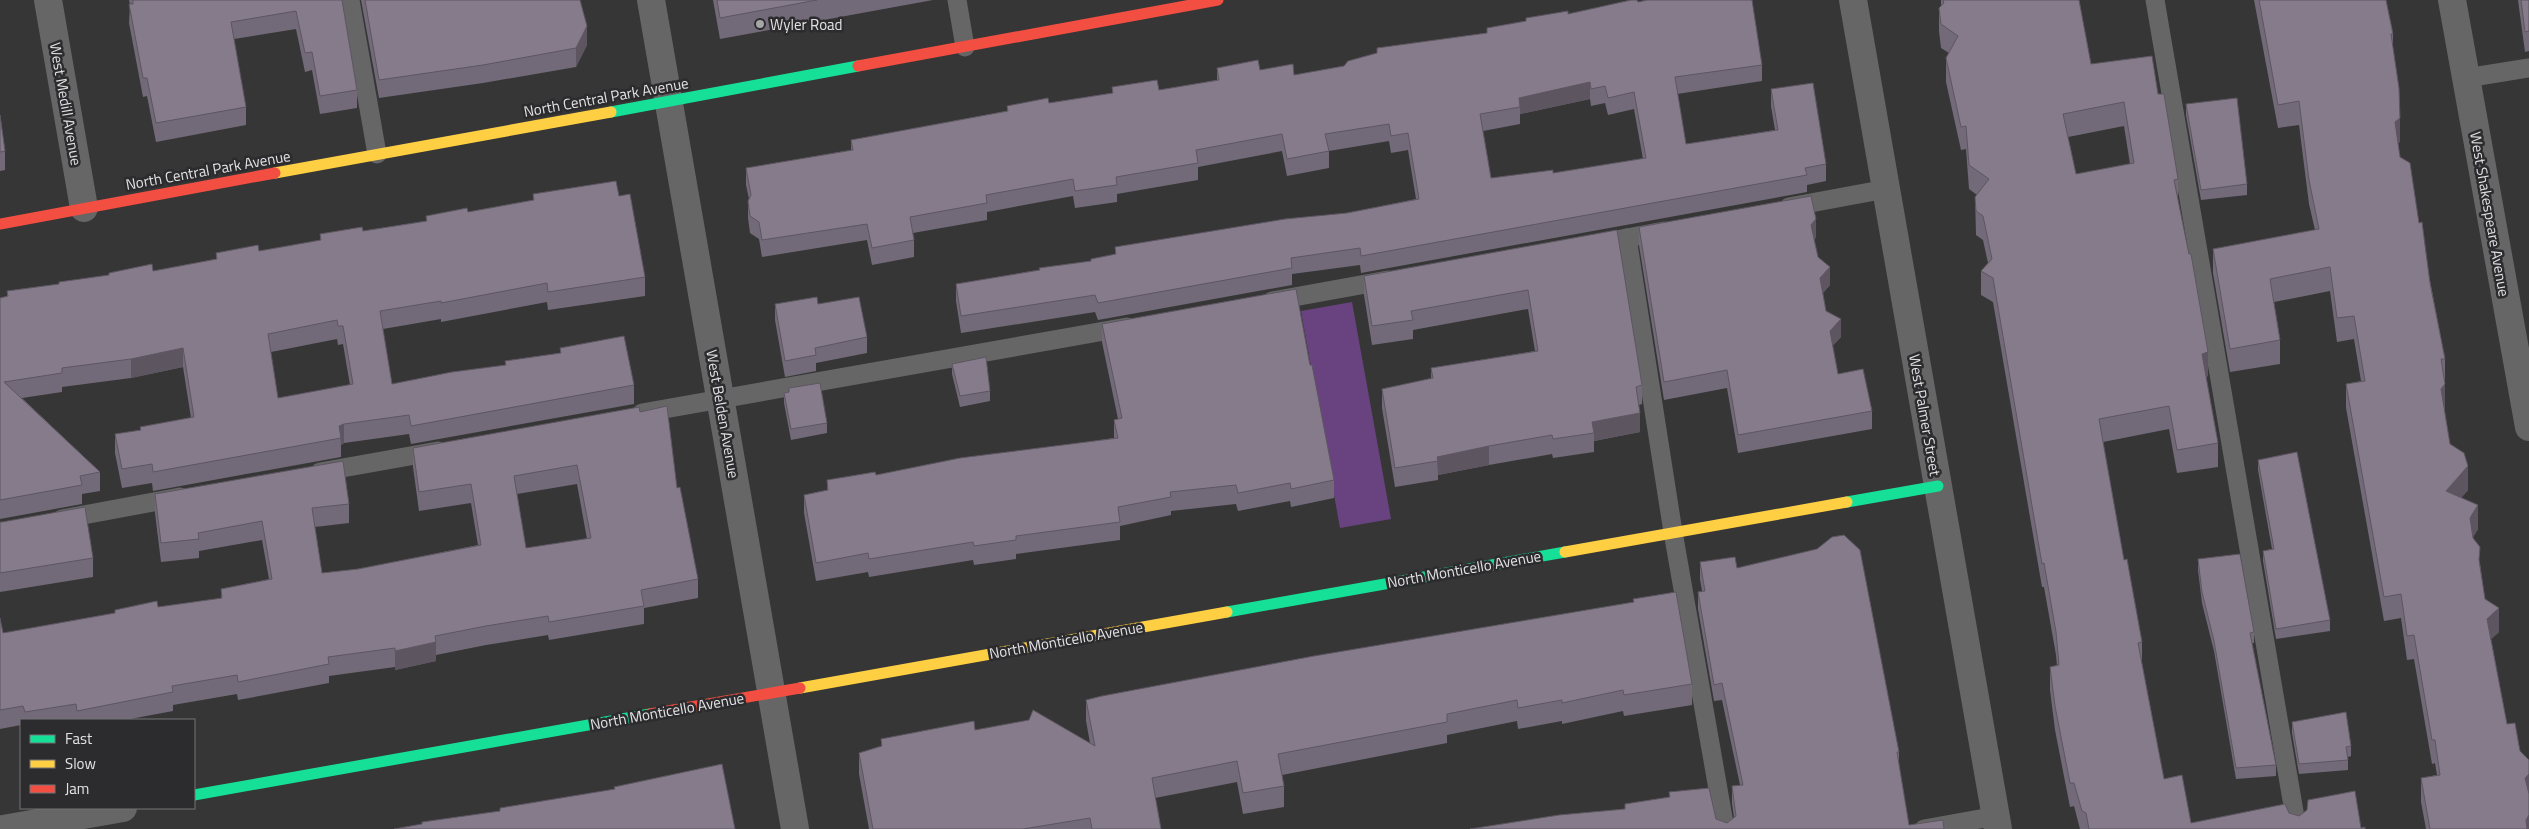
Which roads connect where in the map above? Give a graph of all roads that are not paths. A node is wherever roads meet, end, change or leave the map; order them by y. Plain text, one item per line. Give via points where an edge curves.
1 (48, 0) edge
2 (350, 0) edge
3 (651, 0) edge
4 (957, 0) edge
5 (1218, 0) edge
6 (1853, 0) edge
7 (2155, 0) edge
8 (2452, 0) edge
9 (965, 47) junction
10 (2529, 68) edge
11 (2466, 78) junction
12 (668, 101) junction
13 (377, 154) junction
14 (1886, 189) junction
15 (84, 208) junction
16 (1774, 210) edge
17 (0, 224) edge
18 (1686, 227) edge
19 (1627, 238) junction
20 (1578, 247) edge
21 (1402, 278) edge
22 (1255, 304) edge
23 (1148, 323) edge
24 (721, 399) junction
25 (628, 416) edge
26 (2529, 427) edge
27 (451, 448) edge
28 (304, 475) edge
29 (1938, 486) junction
30 (196, 494) edge
31 (49, 521) edge
32 (1673, 532) junction
33 (772, 692) junction
34 (195, 795) edge
35 (117, 809) edge
36 (1997, 823) edge
37 (3, 829) edge
38 (796, 829) edge
39 (1725, 829) edge
40 (1924, 829) edge
41 (2297, 829) edge

1 - 15 street, West Medill Avenue
2 - 13 lane
3 - 12 street, West Belden Avenue
4 - 9 lane
5 - 9 street, North Central Park Avenue
6 - 14 street, West Palmer Street
7 - 41 lane
8 - 11 street, West Shakespeare Avenue
9 - 12 street, North Central Park Avenue
10 - 11 lane
11 - 26 street, West Shakespeare Avenue
12 - 13 street, North Central Park Avenue
12 - 24 street, West Belden Avenue
13 - 15 street, North Central Park Avenue
14 - 16 lane
14 - 29 street, West Palmer Street
15 - 17 street, North Central Park Avenue
18 - 19 lane
19 - 20 lane
19 - 32 lane
21 - 22 lane
23 - 24 lane
24 - 25 lane
24 - 33 street, West Belden Avenue
27 - 28 lane
29 - 32 street, North Monticello Avenue
29 - 36 street, West Palmer Street
30 - 31 lane
32 - 33 street, North Monticello Avenue
32 - 39 lane
33 - 34 street, North Monticello Avenue
33 - 38 street, West Belden Avenue
35 - 37 street
36 - 40 lane

